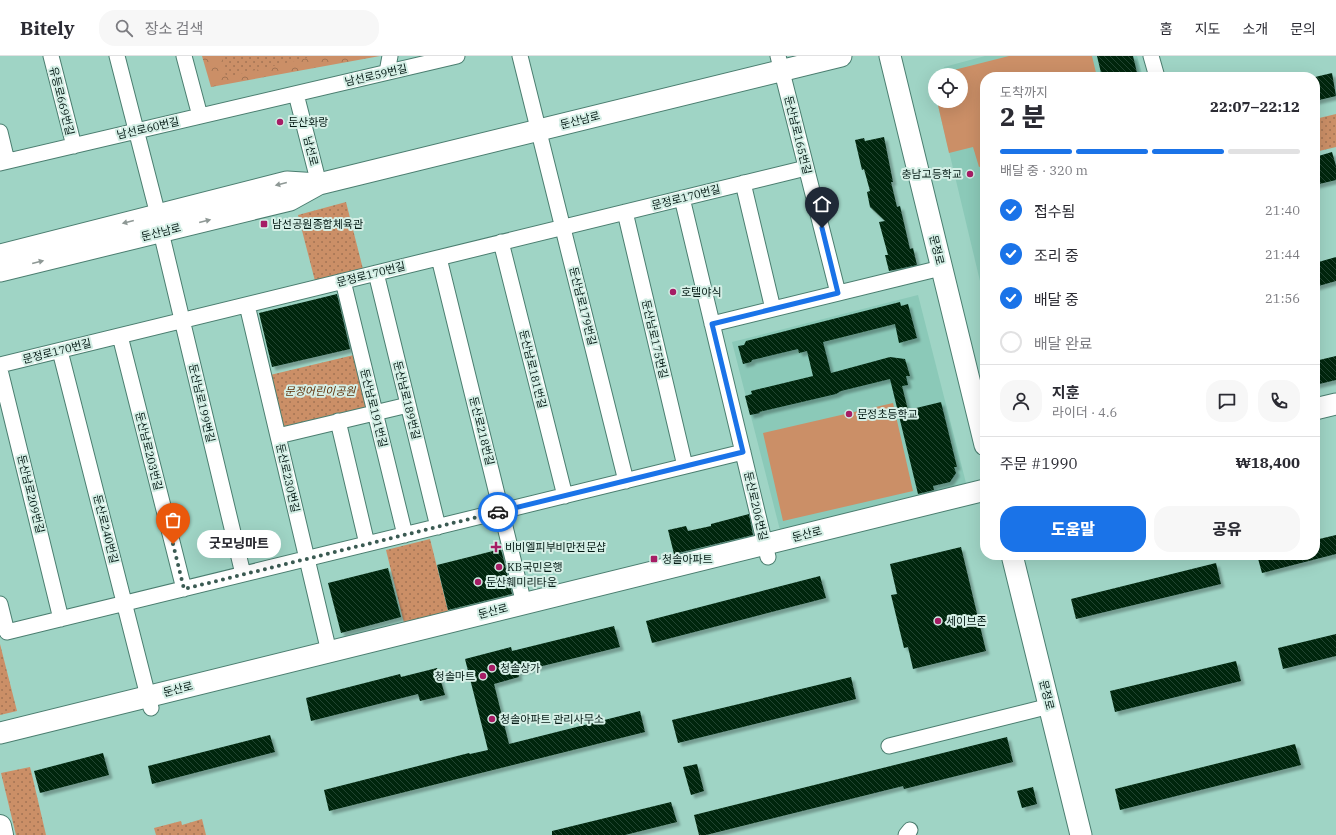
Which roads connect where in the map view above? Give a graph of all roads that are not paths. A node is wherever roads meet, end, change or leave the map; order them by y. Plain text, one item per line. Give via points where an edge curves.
1 (51, 56) edge
2 (116, 56) edge
3 (184, 56) edge
4 (390, 56) edge
5 (457, 56) edge
6 (520, 56) edge
7 (841, 56) edge
8 (890, 56) edge
9 (1151, 56) edge
10 (780, 63) edge
11 (387, 72) junction
12 (1155, 72) edge
13 (296, 94) junction
14 (200, 116) junction
15 (539, 130) junction
16 (136, 131) junction
17 (0, 132) edge
18 (74, 146) junction
19 (4, 162) edge
20 (806, 168) junction
21 (743, 183) junction
22 (319, 184) junction
23 (682, 198) junction
24 (625, 212) junction
25 (160, 223) junction
26 (563, 227) junction
27 (501, 242) junction
28 (0, 255) edge
29 (439, 258) junction
30 (941, 268) junction
31 (0, 271) edge
32 (376, 273) junction
33 (343, 281) junction
34 (838, 293) junction
35 (246, 305) junction
36 (773, 309) junction
37 (182, 321) junction
38 (712, 324) junction
39 (120, 336) junction
40 (60, 350) junction
41 (0, 365) edge
42 (0, 370) edge
43 (1336, 404) edge
44 (408, 405) junction
45 (1320, 408) edge
46 (375, 413) junction
47 (1336, 418) edge
48 (338, 422) junction
49 (1320, 422) edge
50 (980, 425) edge
51 (278, 436) junction
52 (743, 452) junction
53 (685, 466) junction
54 (626, 481) junction
55 (980, 491) edge
56 (565, 496) junction
57 (980, 505) edge
58 (502, 511) junction
59 (438, 527) junction
60 (405, 535) junction
61 (367, 544) junction
62 (767, 550) junction
63 (307, 559) junction
64 (1013, 560) edge
65 (243, 574) junction
66 (184, 589) junction
67 (0, 604) edge
68 (124, 604) junction
69 (524, 604) junction
70 (61, 619) junction
71 (329, 652) junction
72 (149, 702) junction
73 (1050, 706) junction
74 (0, 733) edge
75 (0, 745) edge
76 (889, 746) dead end
77 (0, 826) edge
78 (2, 835) edge
79 (1081, 835) edge

1 - 18 street, 유등로669번길
2 - 16 street, 둔산남로199번길
3 - 14 street
4 - 11 street
5 - 11 street, 남선로59번길
6 - 15 street, 둔산남로179번길
7 - 10 main road, 둔산남로
8 - 30 main road, 문정로
9 - 12 street
10 - 15 main road, 둔산남로
10 - 20 street, 둔산남로165번길
11 - 13 street, 남선로59번길
13 - 14 street, 남선로60번길
13 - 22 street, 남선로
14 - 16 street, 남선로60번길
15 - 22 main road, 둔산남로
15 - 26 street, 둔산남로179번길
16 - 18 street, 남선로60번길
16 - 25 street, 둔산남로199번길
17 - 19 street
18 - 19 street, 남선로60번길
20 - 21 street, 문정로170번길
20 - 34 street, 둔산남로165번길
21 - 23 street, 문정로170번길
21 - 36 street
22 - 25 main road, 둔산남로 via 287,182
23 - 24 street, 문정로170번길
23 - 38 street, 둔산로206번길
24 - 26 street, 문정로170번길
24 - 53 street, 둔산남로175번길
25 -> 28 main road, 둔산남로
31 -> 25 main road, 둔산남로
25 - 37 street, 둔산남로199번길
26 - 27 street, 문정로170번길
26 - 54 street, 둔산남로179번길
27 - 29 street, 문정로170번길
27 - 56 street, 둔산남로181번길
29 - 32 street, 문정로170번길
29 - 58 street, 둔산로218번길
30 - 34 street
30 - 50 main road, 문정로
32 - 33 street, 문정로170번길
32 - 44 street, 둔산남로189번길
33 - 35 street, 문정로170번길
33 - 46 street, 둔산남로191번길
34 - 36 street
35 - 37 street, 문정로170번길
35 - 51 street, 둔산로230번길
36 - 38 street
37 - 39 street, 문정로170번길
37 - 65 street, 둔산남로199번길
38 - 52 street, 둔산로206번길
39 - 40 street, 문정로170번길
39 - 66 street, 둔산남로203번길
40 - 41 street, 문정로170번길
40 - 68 street, 둔산로240번길
42 - 70 street, 둔산남로209번길
43 - 45 main road
44 - 46 street
44 - 59 street, 둔산남로189번길
46 - 48 street
46 - 60 street, 둔산남로191번길
47 - 49 main road
48 - 51 street
48 - 61 street
51 - 63 street, 둔산로230번길
52 - 53 street
52 - 62 street, 둔산로206번길
53 - 54 street
54 - 56 street
55 - 62 main road, 둔산로
56 - 58 street
57 - 62 main road, 둔산로
58 - 59 street
58 - 69 street, 둔산로218번길
59 - 60 street
60 - 61 street
61 - 63 street
62 - 69 main road, 둔산로
62 - 72 main road, 둔산로
63 - 65 street
63 - 71 street, 둔산로230번길
64 - 73 main road, 문정로
65 - 66 street
66 - 68 street
67 - 70 street via 7,632
68 - 70 street
68 - 72 street, 둔산로240번길
69 - 71 main road, 둔산로
71 - 72 main road, 둔산로
72 - 74 main road, 둔산로
72 - 75 main road, 둔산로
73 - 76 street
73 - 79 main road, 문정로
77 - 78 main road

